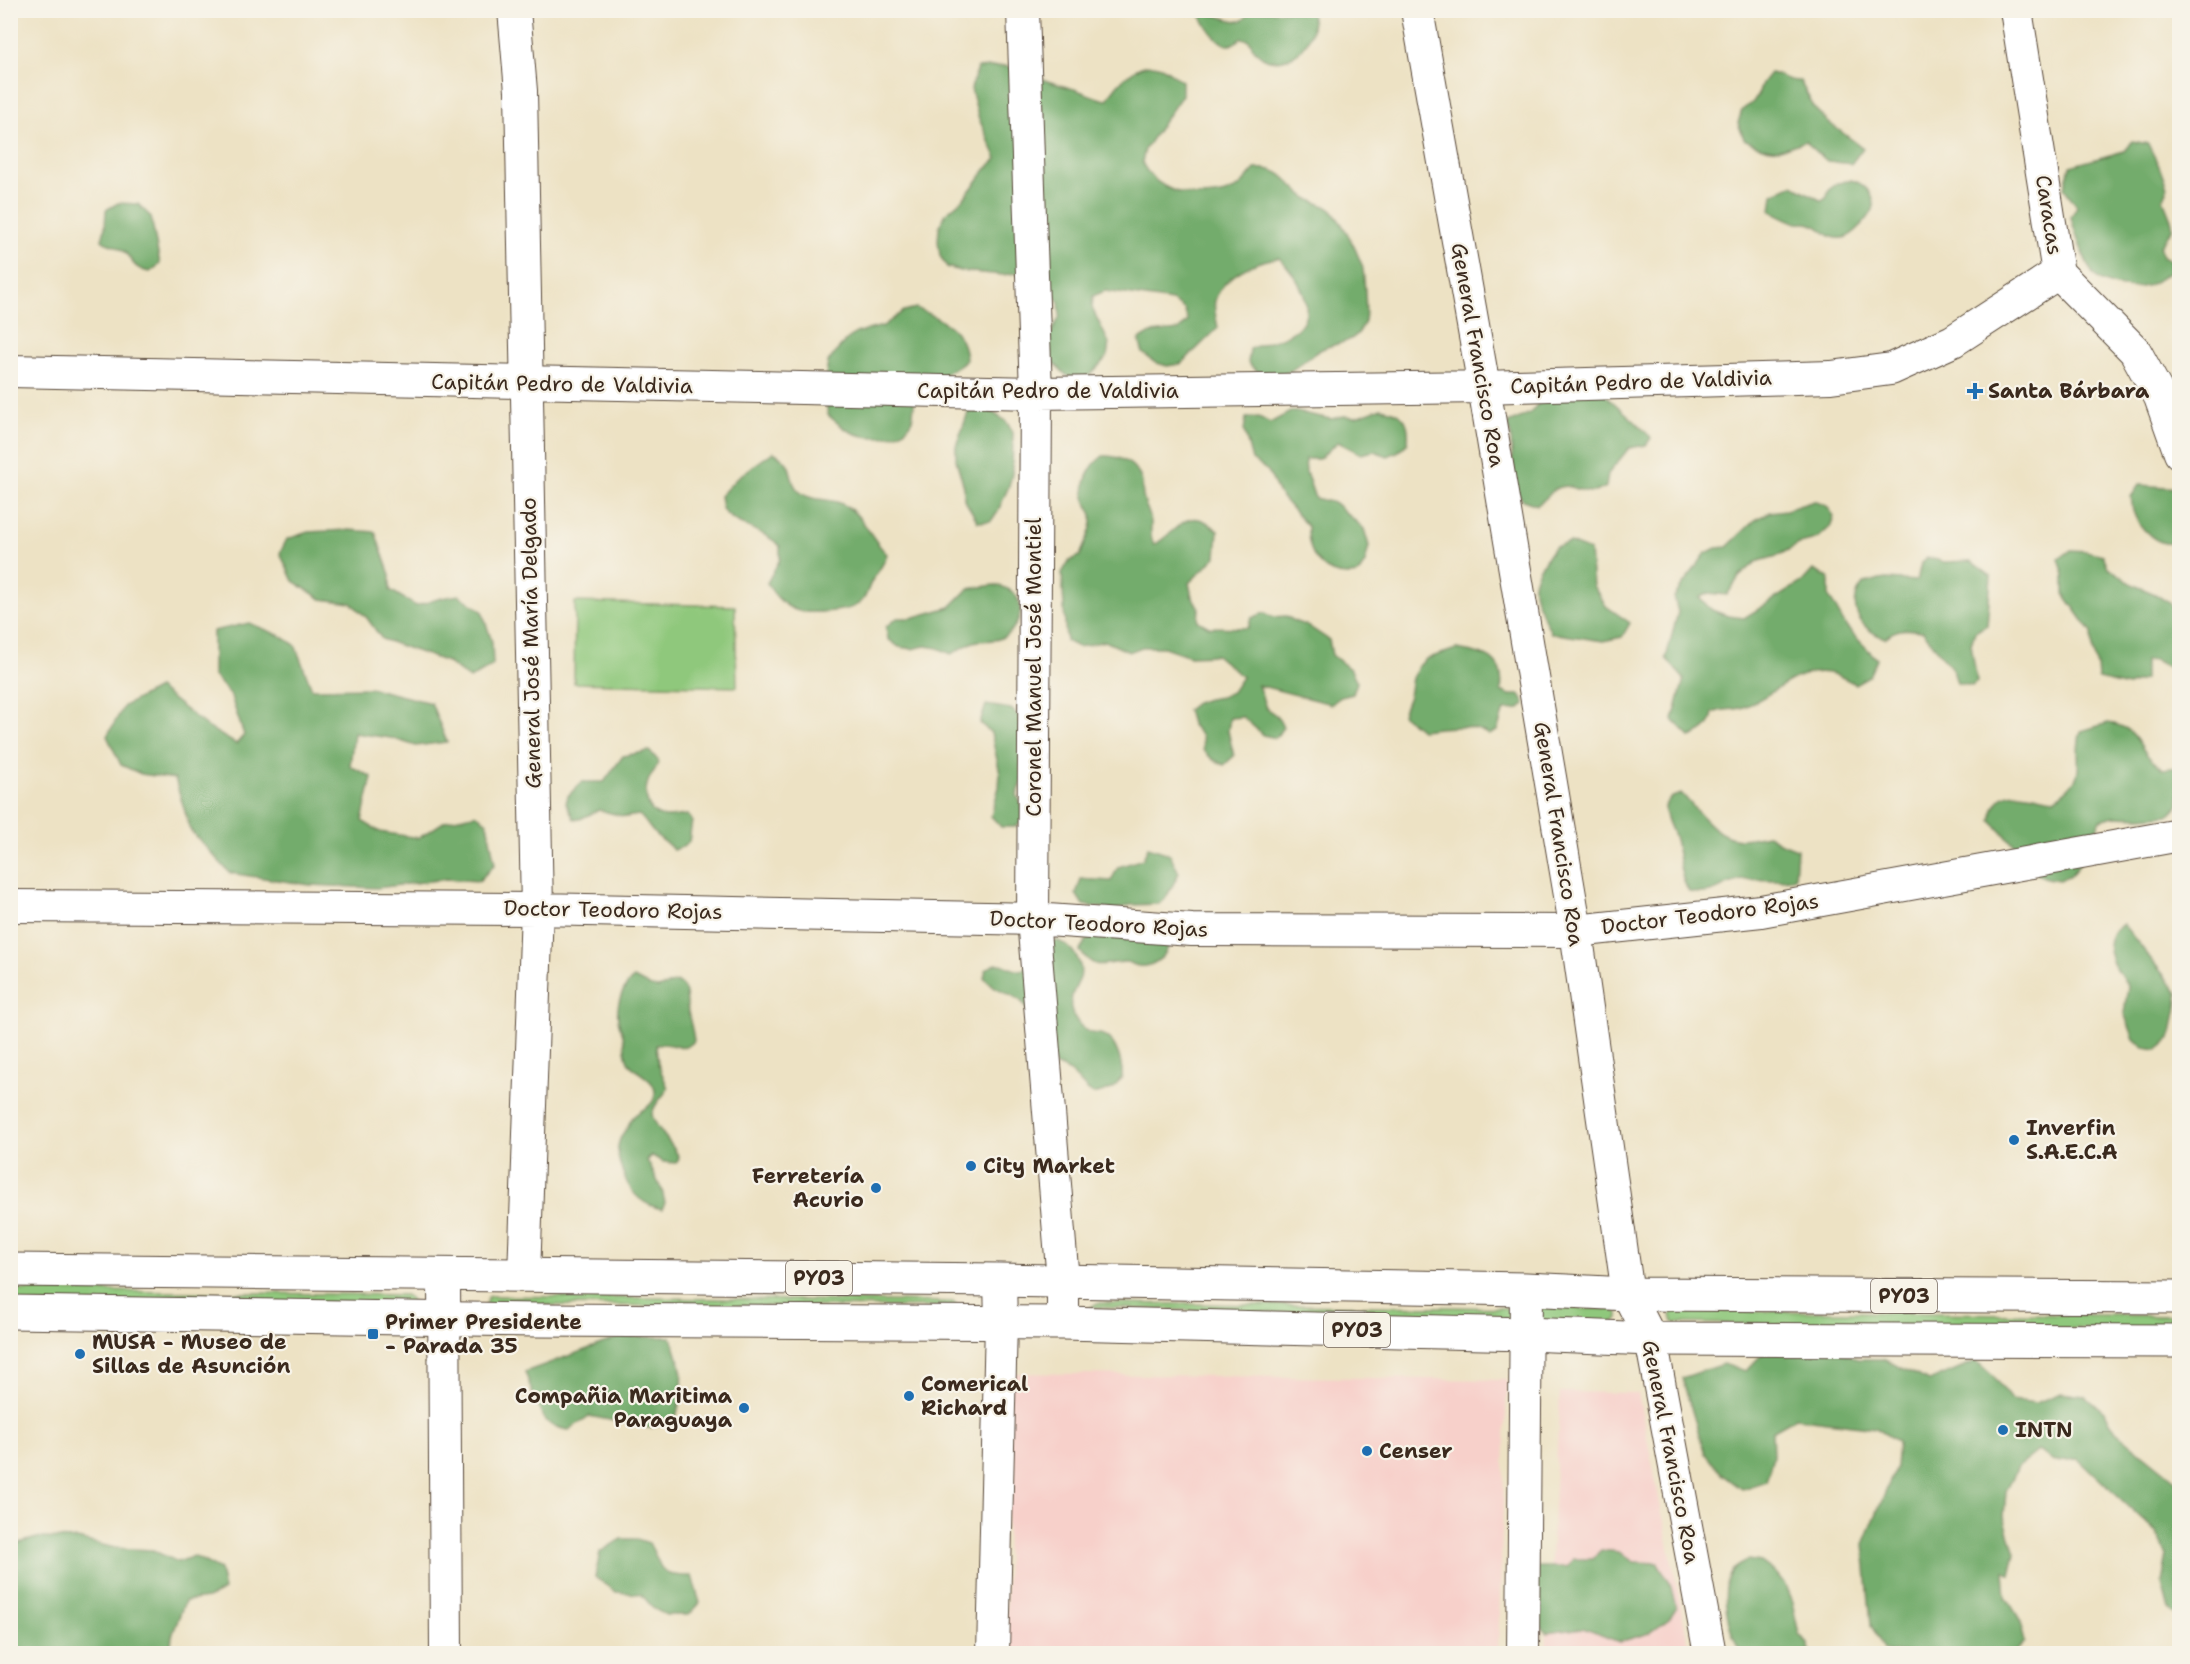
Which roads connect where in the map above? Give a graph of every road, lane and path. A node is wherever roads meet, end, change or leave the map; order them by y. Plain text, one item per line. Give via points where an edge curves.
1 (514, 10) edge
2 (1023, 10) edge
3 (1417, 10) edge
4 (2016, 10) edge
5 (2058, 273) junction
6 (10, 371) edge
7 (526, 383) junction
8 (1484, 387) junction
9 (1036, 393) junction
10 (2180, 453) edge
11 (2180, 835) edge
12 (10, 906) edge
13 (537, 909) junction
14 (1033, 919) junction
15 (1576, 931) junction
16 (10, 1270) edge
17 (524, 1275) junction
18 (444, 1276) junction
19 (1000, 1280) junction
20 (1063, 1281) junction
21 (1526, 1289) junction
22 (1628, 1294) junction
23 (2180, 1297) edge
24 (10, 1312) edge
25 (445, 1318) junction
26 (1001, 1322) junction
27 (1063, 1323) junction
28 (1526, 1334) junction
29 (1651, 1339) junction
30 (2180, 1341) edge
31 (446, 1653) edge
32 (993, 1653) edge
33 (1523, 1653) edge
34 (1710, 1653) edge

1 - 7 street, General José María Delgado via 521,91
2 - 9 street, Coronel Manuel José Montiel
3 - 8 street, General Francisco Roa
4 - 5 street, Caracas
5 - 8 street, Capitán Pedro de Valdivia via 1953,341 1891,369 1831,377
5 - 10 street, Caracas via 2134,351 2160,397
6 - 7 street, Capitán Pedro de Valdivia
7 - 9 street, Capitán Pedro de Valdivia
7 - 13 street, General José María Delgado
8 - 9 street, Capitán Pedro de Valdivia
8 - 15 street, General Francisco Roa
9 - 14 street, Coronel Manuel José Montiel
11 - 15 street, Doctor Teodoro Rojas via 1761,911
12 - 13 street, Doctor Teodoro Rojas
13 - 14 street, Doctor Teodoro Rojas
13 - 17 street, General José María Delgado
14 - 15 street, Doctor Teodoro Rojas via 1192,930
14 - 20 street, Coronel Manuel José Montiel
15 - 22 street, General Francisco Roa
16 - 18 highway, PY03
17 - 18 highway, PY03
17 - 19 highway, PY03
18 - 25 street
19 - 20 highway, PY03
19 - 26 street
20 - 21 highway, PY03
20 - 27 street, Coronel Manuel José Montiel
21 - 22 highway, PY03
21 - 28 street
22 - 23 highway, PY03
22 - 29 street, General Francisco Roa
24 - 25 highway, PY03
25 - 26 highway, PY03
25 - 31 street
26 - 27 highway, PY03
26 - 32 street
27 - 28 highway, PY03
28 - 29 highway, PY03
28 - 33 street
29 - 30 highway, PY03
29 - 34 street, General Francisco Roa

